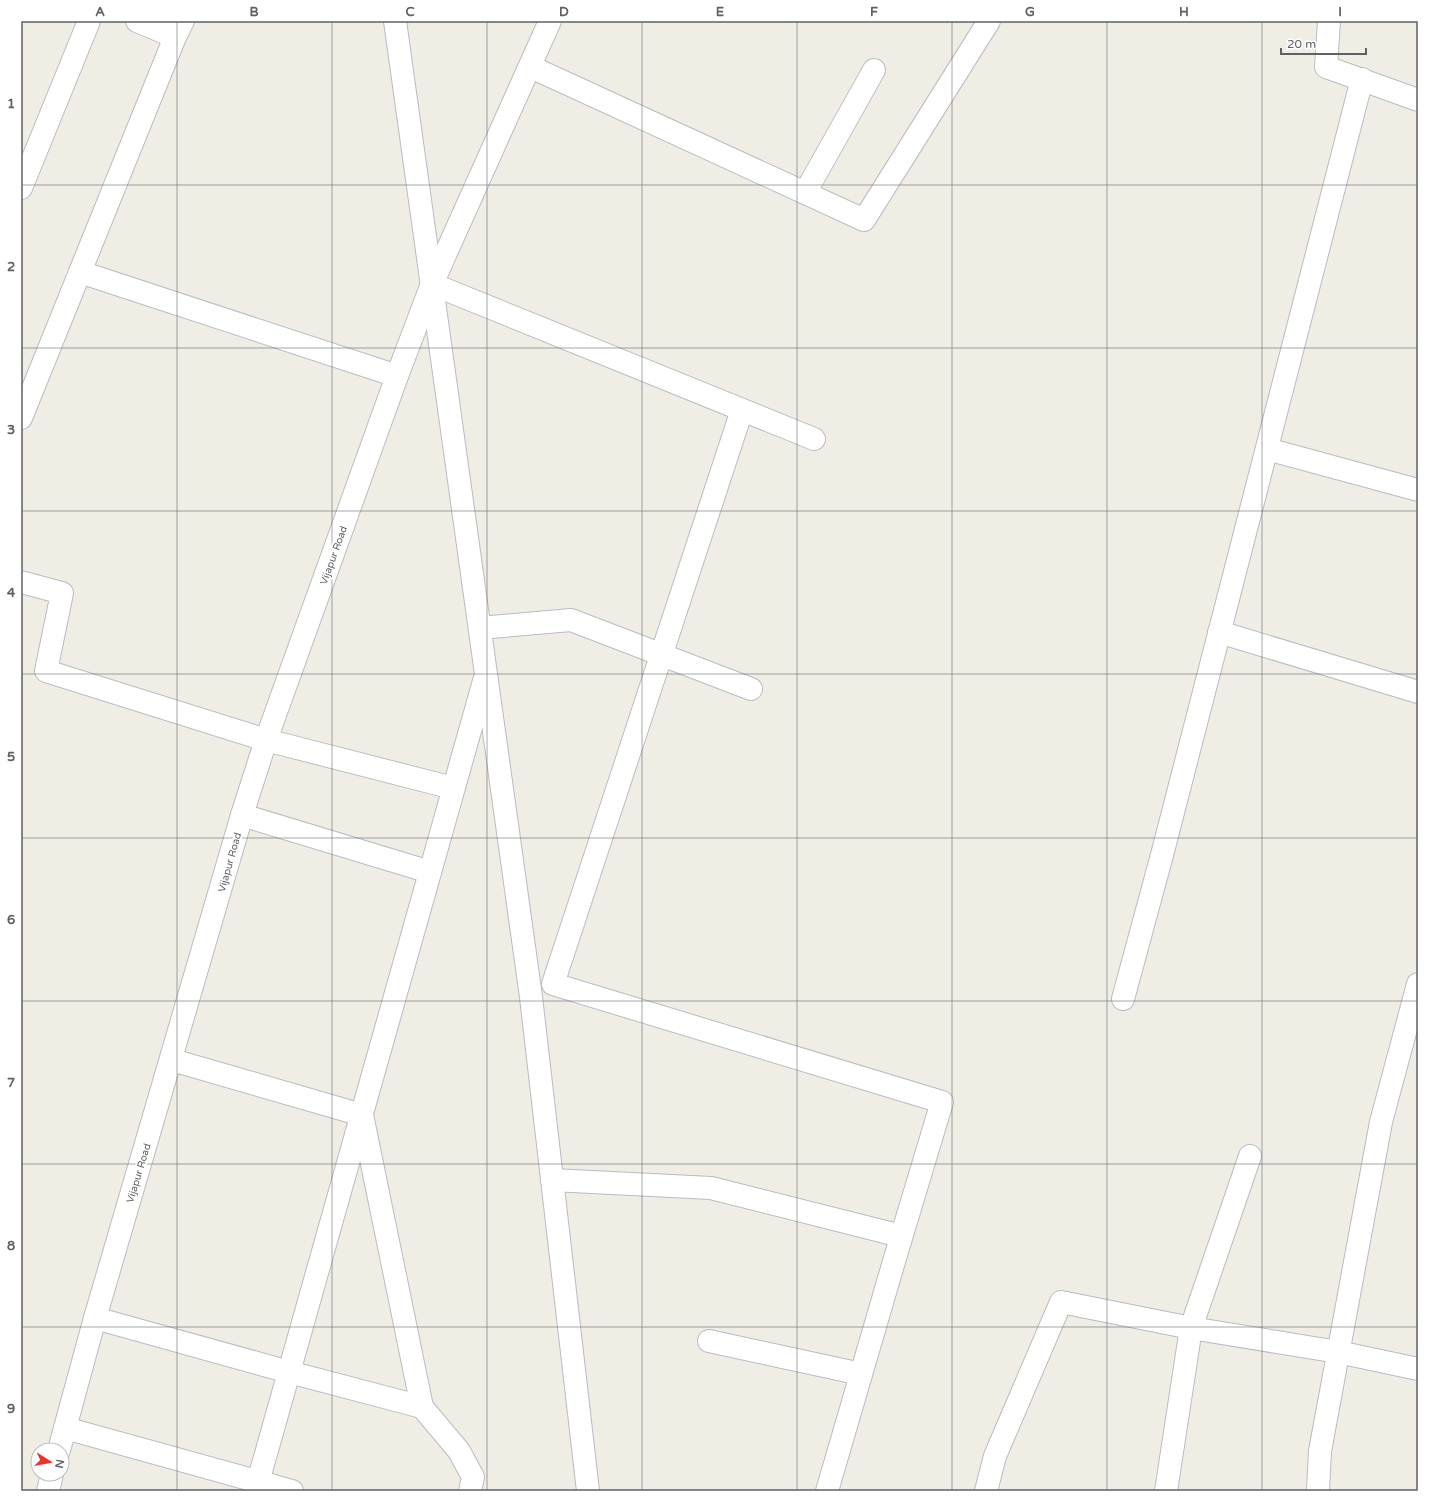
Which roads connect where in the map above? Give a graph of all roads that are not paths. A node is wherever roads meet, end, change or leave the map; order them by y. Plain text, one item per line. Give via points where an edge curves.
1 (89, 21) edge
2 (137, 21) edge
3 (395, 21) edge
4 (550, 21) edge
5 (989, 21) edge
6 (1329, 21) edge
7 (179, 29) edge
8 (531, 67) junction
9 (874, 70) dead end
10 (1362, 79) junction
11 (1418, 100) edge
12 (21, 188) edge
13 (805, 193) junction
14 (80, 272) junction
15 (432, 284) junction
16 (397, 376) junction
17 (742, 410) junction
18 (21, 418) edge
19 (814, 439) dead end
20 (1267, 449) junction
21 (1418, 490) edge
22 (21, 582) edge
23 (480, 628) junction
24 (1220, 632) junction
25 (661, 655) junction
26 (486, 672) junction
27 (751, 689) dead end
28 (1418, 692) edge
29 (266, 740) junction
30 (453, 788) junction
31 (242, 815) junction
32 (430, 872) junction
33 (1418, 984) edge
34 (1123, 999) dead end
35 (172, 1060) junction
36 (362, 1115) junction
37 (1250, 1156) dead end
38 (552, 1180) junction
39 (901, 1236) junction
40 (95, 1318) junction
41 (1191, 1328) junction
42 (709, 1341) dead end
43 (1338, 1352) junction
44 (1418, 1369) edge
45 (289, 1372) junction
46 (861, 1374) junction
47 (422, 1407) junction
48 (65, 1428) junction
49 (61, 1442) edge
50 (258, 1482) junction
51 (292, 1491) edge
52 (470, 1491) edge
53 (588, 1491) edge
54 (827, 1491) edge
55 (986, 1491) edge
56 (1166, 1491) edge
57 (1318, 1491) edge

1 - 12 street
2 - 7 street
3 - 15 street
4 - 8 street, Vijapur Road
5 - 13 street via 864,220
6 - 10 street via 1326,67
7 - 14 street
8 - 13 street
8 - 15 street, Vijapur Road
9 - 13 street
10 - 11 street
10 - 20 street
14 - 16 street
14 - 18 street
15 - 16 street, Vijapur Road
15 - 17 street
15 - 23 street
16 - 29 street, Vijapur Road
17 - 19 street
17 - 25 street
20 - 21 street
20 - 24 street
22 - 29 street via 62,593 46,671
23 - 25 street via 571,620
23 - 26 street
24 - 28 street
24 - 34 street
25 - 27 street
25 - 39 street via 553,984 942,1102
26 - 30 street
26 - 38 street via 532,997
29 - 30 street
29 - 31 street, Vijapur Road
30 - 32 street
31 - 32 street
31 - 35 street, Vijapur Road
32 - 36 street
33 - 43 street via 1381,1122
35 - 36 street
35 - 40 street, Vijapur Road
36 - 45 street
36 - 47 street
37 - 41 street
38 - 39 street via 711,1188
38 - 53 street
39 - 46 street
40 - 45 street
40 - 48 street, Vijapur Road
41 - 43 street
41 - 55 street via 1061,1302 995,1456
41 - 56 street
42 - 46 street
43 - 44 street
43 - 57 street via 1320,1451
45 - 47 street
45 - 50 street
46 - 54 street
47 - 52 street via 459,1451 473,1477
48 - 49 street, Vijapur Road
48 - 50 street
50 - 51 street

